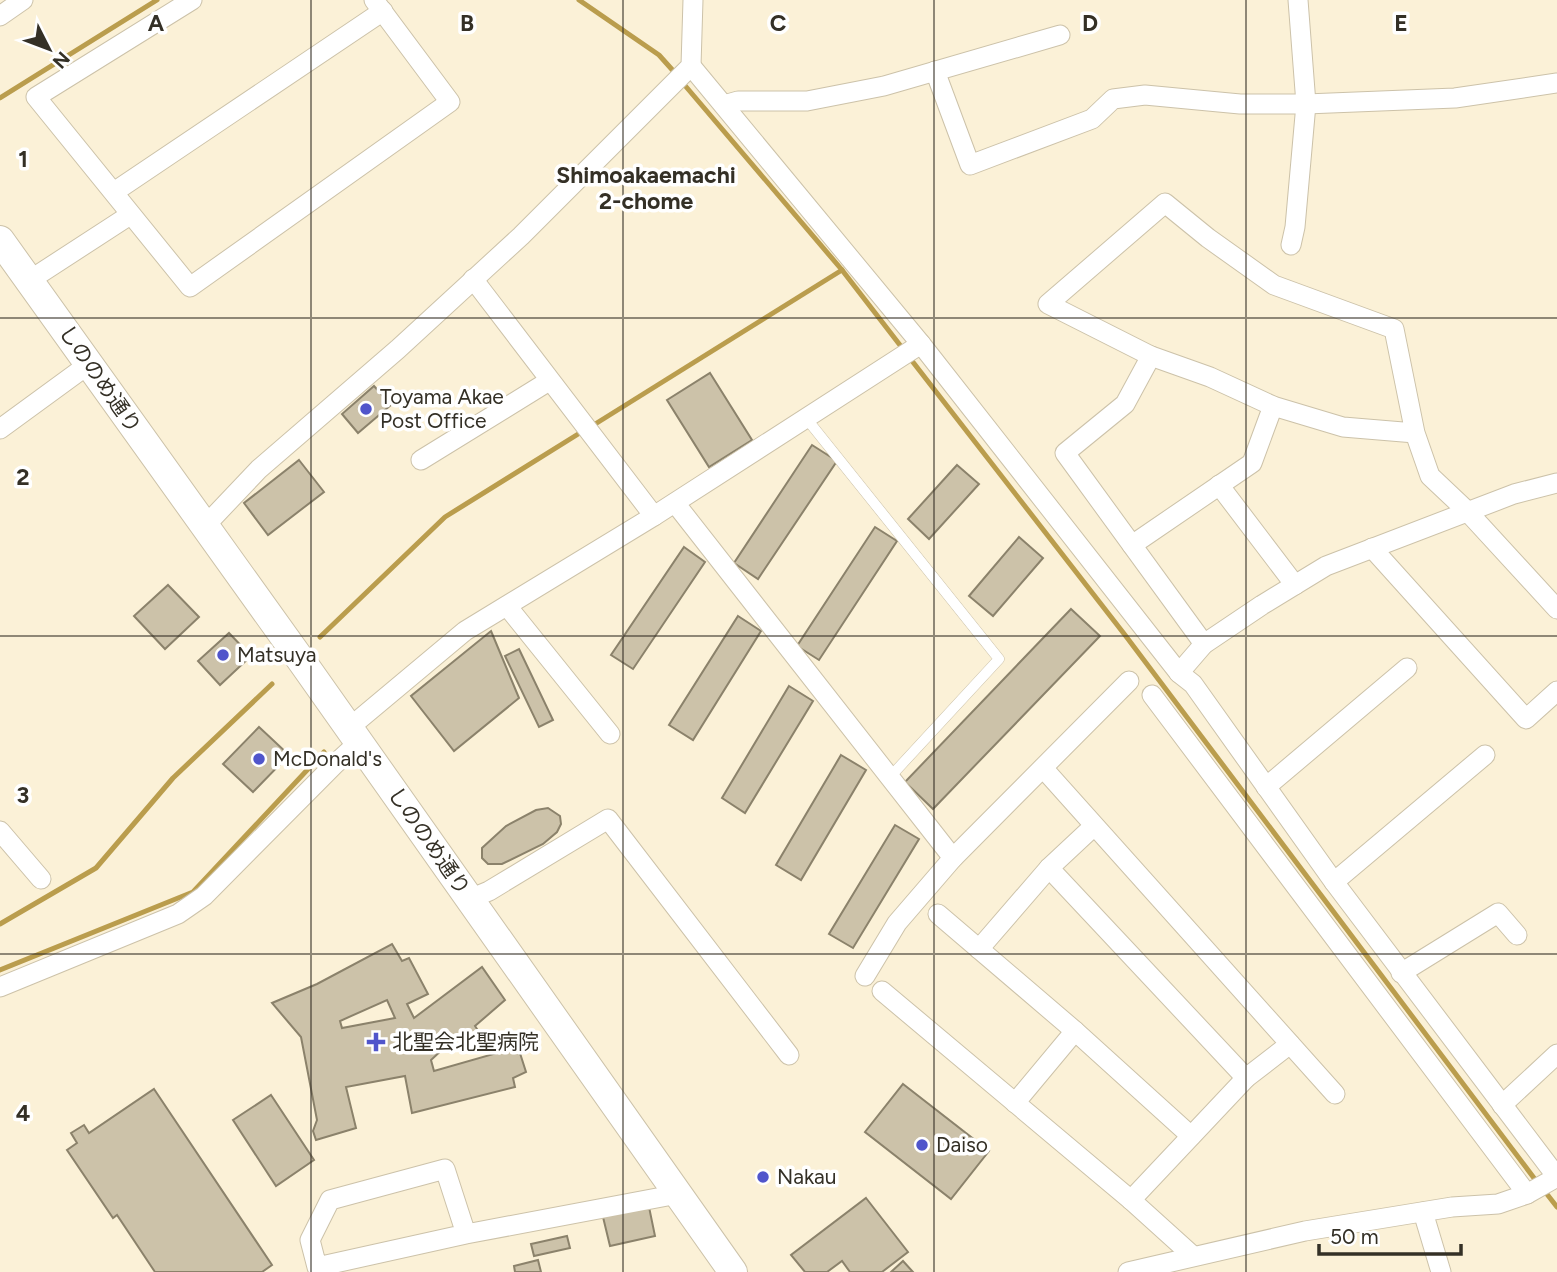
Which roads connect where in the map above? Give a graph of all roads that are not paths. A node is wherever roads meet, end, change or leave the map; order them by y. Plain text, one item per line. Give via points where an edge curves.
1 (23, 0) edge
2 (192, 0) edge
3 (692, 0) edge
4 (1298, 0) edge
5 (379, 5) edge
6 (0, 16) edge
7 (1060, 35) dead end
8 (936, 71) junction
9 (682, 74) junction
10 (1557, 83) edge
11 (1306, 104) junction
12 (724, 106) junction
13 (114, 192) junction
14 (130, 215) junction
15 (0, 240) edge
16 (1291, 245) dead end
17 (473, 279) junction
18 (30, 280) junction
19 (918, 346) junction
20 (1151, 356) junction
21 (89, 364) junction
22 (550, 381) junction
23 (1273, 406) junction
24 (806, 418) junction
25 (0, 429) edge
26 (1415, 433) junction
27 (421, 460) dead end
28 (1557, 483) edge
29 (1219, 485) junction
30 (675, 503) junction
31 (1467, 511) junction
32 (654, 516) junction
33 (204, 527) junction
34 (1132, 545) junction
35 (1372, 548) junction
36 (1295, 585) junction
37 (507, 606) junction
38 (1557, 610) edge
39 (1204, 644) junction
40 (1407, 668) dead end
41 (1179, 673) junction
42 (1129, 681) dead end
43 (1557, 691) edge
44 (1152, 695) dead end
45 (610, 734) dead end
46 (354, 735) junction
47 (1485, 755) dead end
48 (1043, 768) junction
49 (890, 777) junction
50 (1266, 787) junction
51 (1094, 826) junction
52 (0, 831) edge
53 (953, 858) junction
54 (1049, 868) junction
55 (41, 879) dead end
56 (1334, 882) junction
57 (470, 898) junction
58 (938, 914) dead end
59 (1517, 934) dead end
60 (979, 949) junction
61 (1401, 973) junction
62 (865, 976) dead end
63 (0, 987) edge
64 (882, 991) dead end
65 (1075, 1031) junction
66 (1290, 1044) junction
67 (1557, 1054) edge
68 (789, 1055) dead end
69 (1245, 1078) junction
70 (1335, 1094) dead end
71 (1015, 1103) junction
72 (1502, 1105) junction
73 (1191, 1136) junction
74 (1530, 1193) junction
75 (678, 1194) junction
76 (1131, 1200) junction
77 (1423, 1212) junction
78 (466, 1234) junction
79 (1193, 1256) junction
80 (733, 1272) edge
81 (1128, 1272) edge
82 (1441, 1272) edge

1 - 6 street
2 - 13 street via 36,97
3 - 9 street
4 - 11 street
5 - 13 street
5 - 14 street via 450,102 190,287
7 - 8 street
8 - 11 street via 970,165 1092,118 1113,99 1145,95 1240,104
8 - 12 street via 807,101 738,101
9 - 12 street
9 - 17 street
10 - 11 street via 1455,98
11 - 16 street
12 - 19 street
13 - 14 street
14 - 18 street
15 - 18 main road, しののめ通り
17 - 22 street
17 - 33 street via 259,469
18 - 21 main road, しののめ通り
19 - 24 street
19 - 41 street
20 - 23 street
20 - 26 street via 1048,304 1165,203 1274,285 1394,329
20 - 34 street via 1125,404 1065,453
21 - 25 street
21 - 33 main road, しののめ通り
22 - 27 street
22 - 32 street
23 - 26 street via 1343,427
23 - 29 street via 1252,463
24 - 30 street
24 - 49 lane via 999,659
26 - 31 street via 1430,476
28 - 31 street
29 - 34 street
29 - 36 street
30 - 32 street
30 - 49 street
31 - 35 street
31 - 38 street
32 - 37 street
33 - 46 main road, しののめ通り
34 - 39 street
35 - 36 street via 1325,566
35 - 43 street via 1526,719
36 - 39 street
37 - 45 street
37 - 46 street via 465,631
39 - 41 street
40 - 50 street
41 - 50 street via 1192,684
42 - 48 street
44 - 74 street
46 - 57 main road, しののめ通り
46 - 63 street via 324,774 204,897 178,914
47 - 56 street
48 - 51 street
48 - 53 street
49 - 53 street
50 - 56 street
51 - 54 street
51 - 66 street
52 - 55 street
53 - 62 street via 897,923
54 - 60 street
54 - 69 street
56 - 61 street
57 - 68 street via 608,819
57 - 75 main road, しののめ通り
58 - 60 street
59 - 61 street via 1498,913
60 - 65 street
61 - 72 street
64 - 71 street
65 - 71 street
65 - 73 street
66 - 69 street
66 - 70 street
67 - 72 street
69 - 73 street
71 - 76 street
72 - 74 street via 1557,1177
73 - 76 street
74 - 77 street via 1498,1204
75 - 78 street
75 - 80 main road, しののめ通り
76 - 79 street
77 - 79 street via 1305,1231
77 - 82 street
78 - 78 street via 445,1170 330,1200 310,1240 317,1267
79 - 81 street

